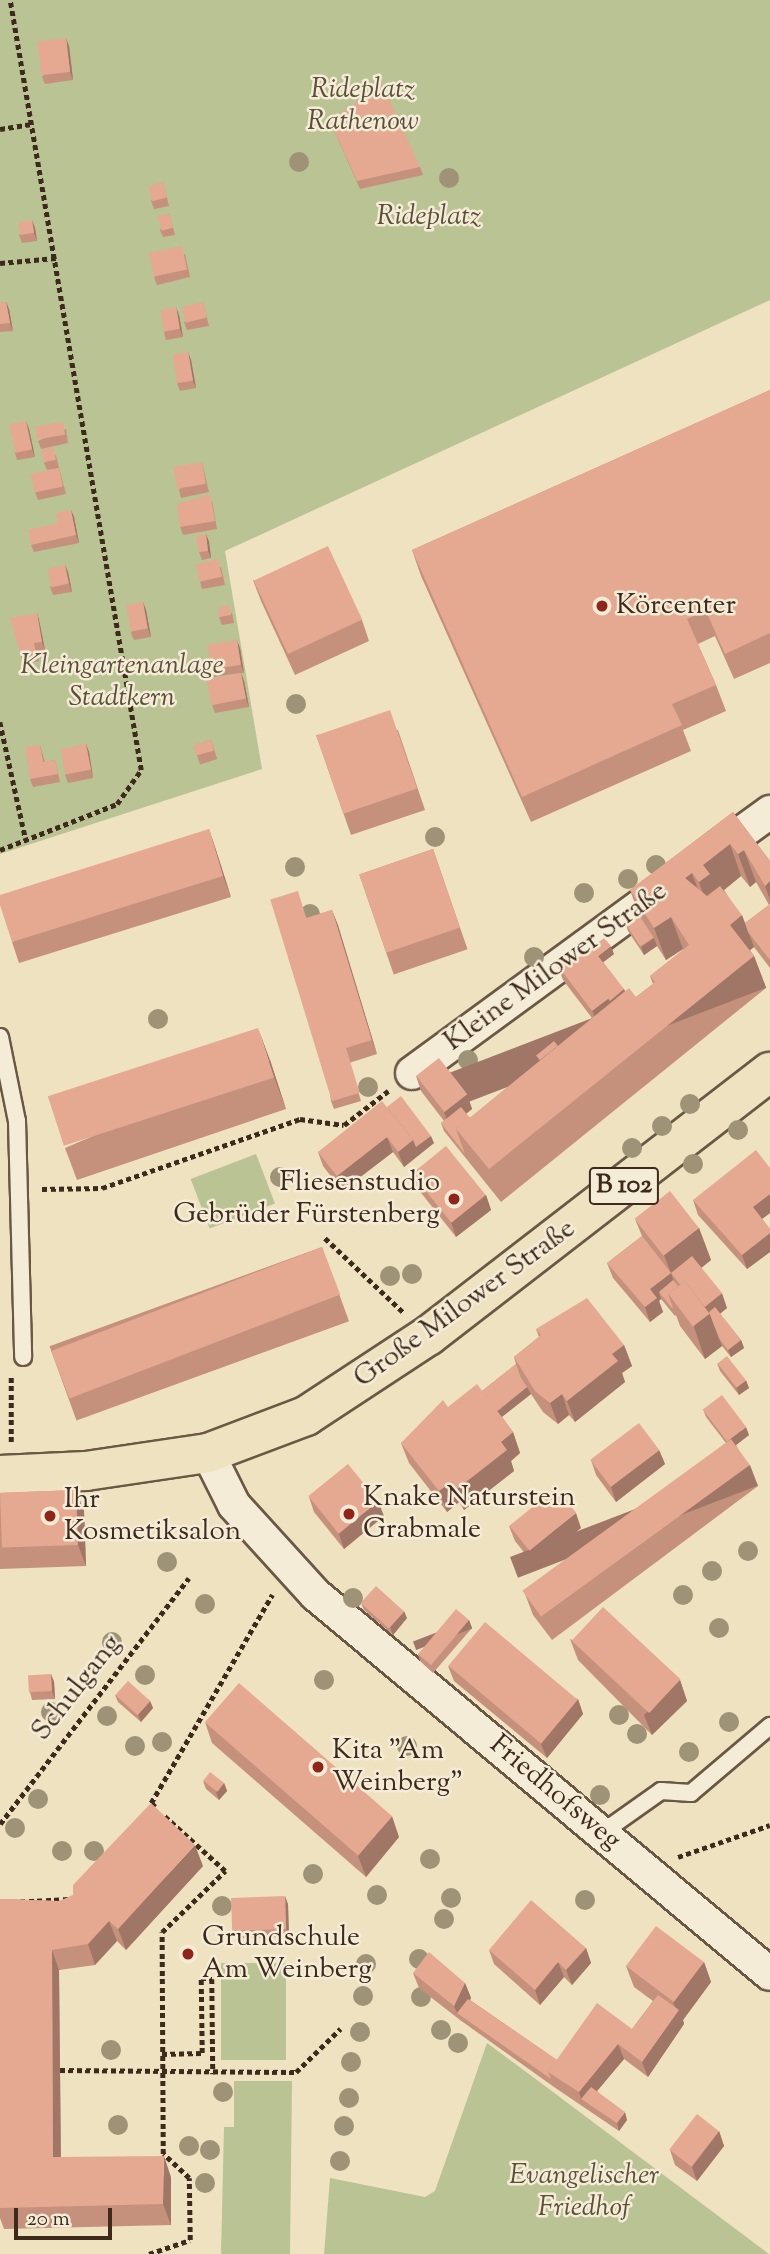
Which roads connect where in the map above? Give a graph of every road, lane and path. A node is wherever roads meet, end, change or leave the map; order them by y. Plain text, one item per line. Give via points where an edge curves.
1 (10, 0) edge
2 (33, 124) junction
3 (0, 129) edge
4 (56, 257) junction
5 (0, 263) edge
6 (0, 722) edge
7 (770, 812) edge
8 (26, 840) junction
9 (0, 850) edge
10 (0, 1037) edge
11 (770, 1072) edge
12 (412, 1073) joint
13 (17, 1190) junction
14 (325, 1238) dead end
15 (428, 1336) junction
16 (23, 1357) joint
17 (208, 1453) junction
18 (6, 1474) edge
19 (290, 1566) junction
20 (189, 1578) dead end
21 (770, 1726) edge
22 (0, 1824) edge
23 (770, 1825) edge
24 (603, 1832) junction
25 (639, 1863) junction
26 (77, 1907) edge
27 (2, 1910) edge
28 (770, 1974) edge
29 (340, 2029) dead end
30 (162, 2054) junction
31 (60, 2070) dead end
32 (162, 2071) junction
33 (213, 2074) junction
34 (149, 2254) edge

1 - 2 path
2 - 3 path
2 - 4 path
4 - 5 path
4 - 8 path via 141,770 136,786 117,804
6 - 8 path
7 - 12 street, Kleine Milower Straße
8 - 9 path
10 - 13 lane via 17,1121
11 - 15 main road, Große Milower Straße / B 102
12 - 13 path via 344,1125 300,1119 102,1188
13 - 16 lane
14 - 15 path
15 - 17 main road, Große Milower Straße / B 102 via 306,1416
16 - 18 path via 11,1371
17 - 18 main road, B 102 via 86,1471
17 - 19 street, Friedhofsweg via 234,1505
19 - 24 street, Friedhofsweg via 316,1595
19 - 30 path via 151,1803 225,1871 162,1932
20 - 22 path, Schulgang
21 - 24 lane via 691,1793 661,1791
23 - 25 path via 700,1853
24 - 25 street, Friedhofsweg
25 - 28 street, Friedhofsweg
26 - 27 path via 72,1898 16,1899
29 - 33 path via 296,2072
30 - 32 path
30 - 33 path via 202,2053 201,1979 212,1979
31 - 32 path
32 - 33 path
32 - 34 path via 163,2154 188,2178 190,2240

